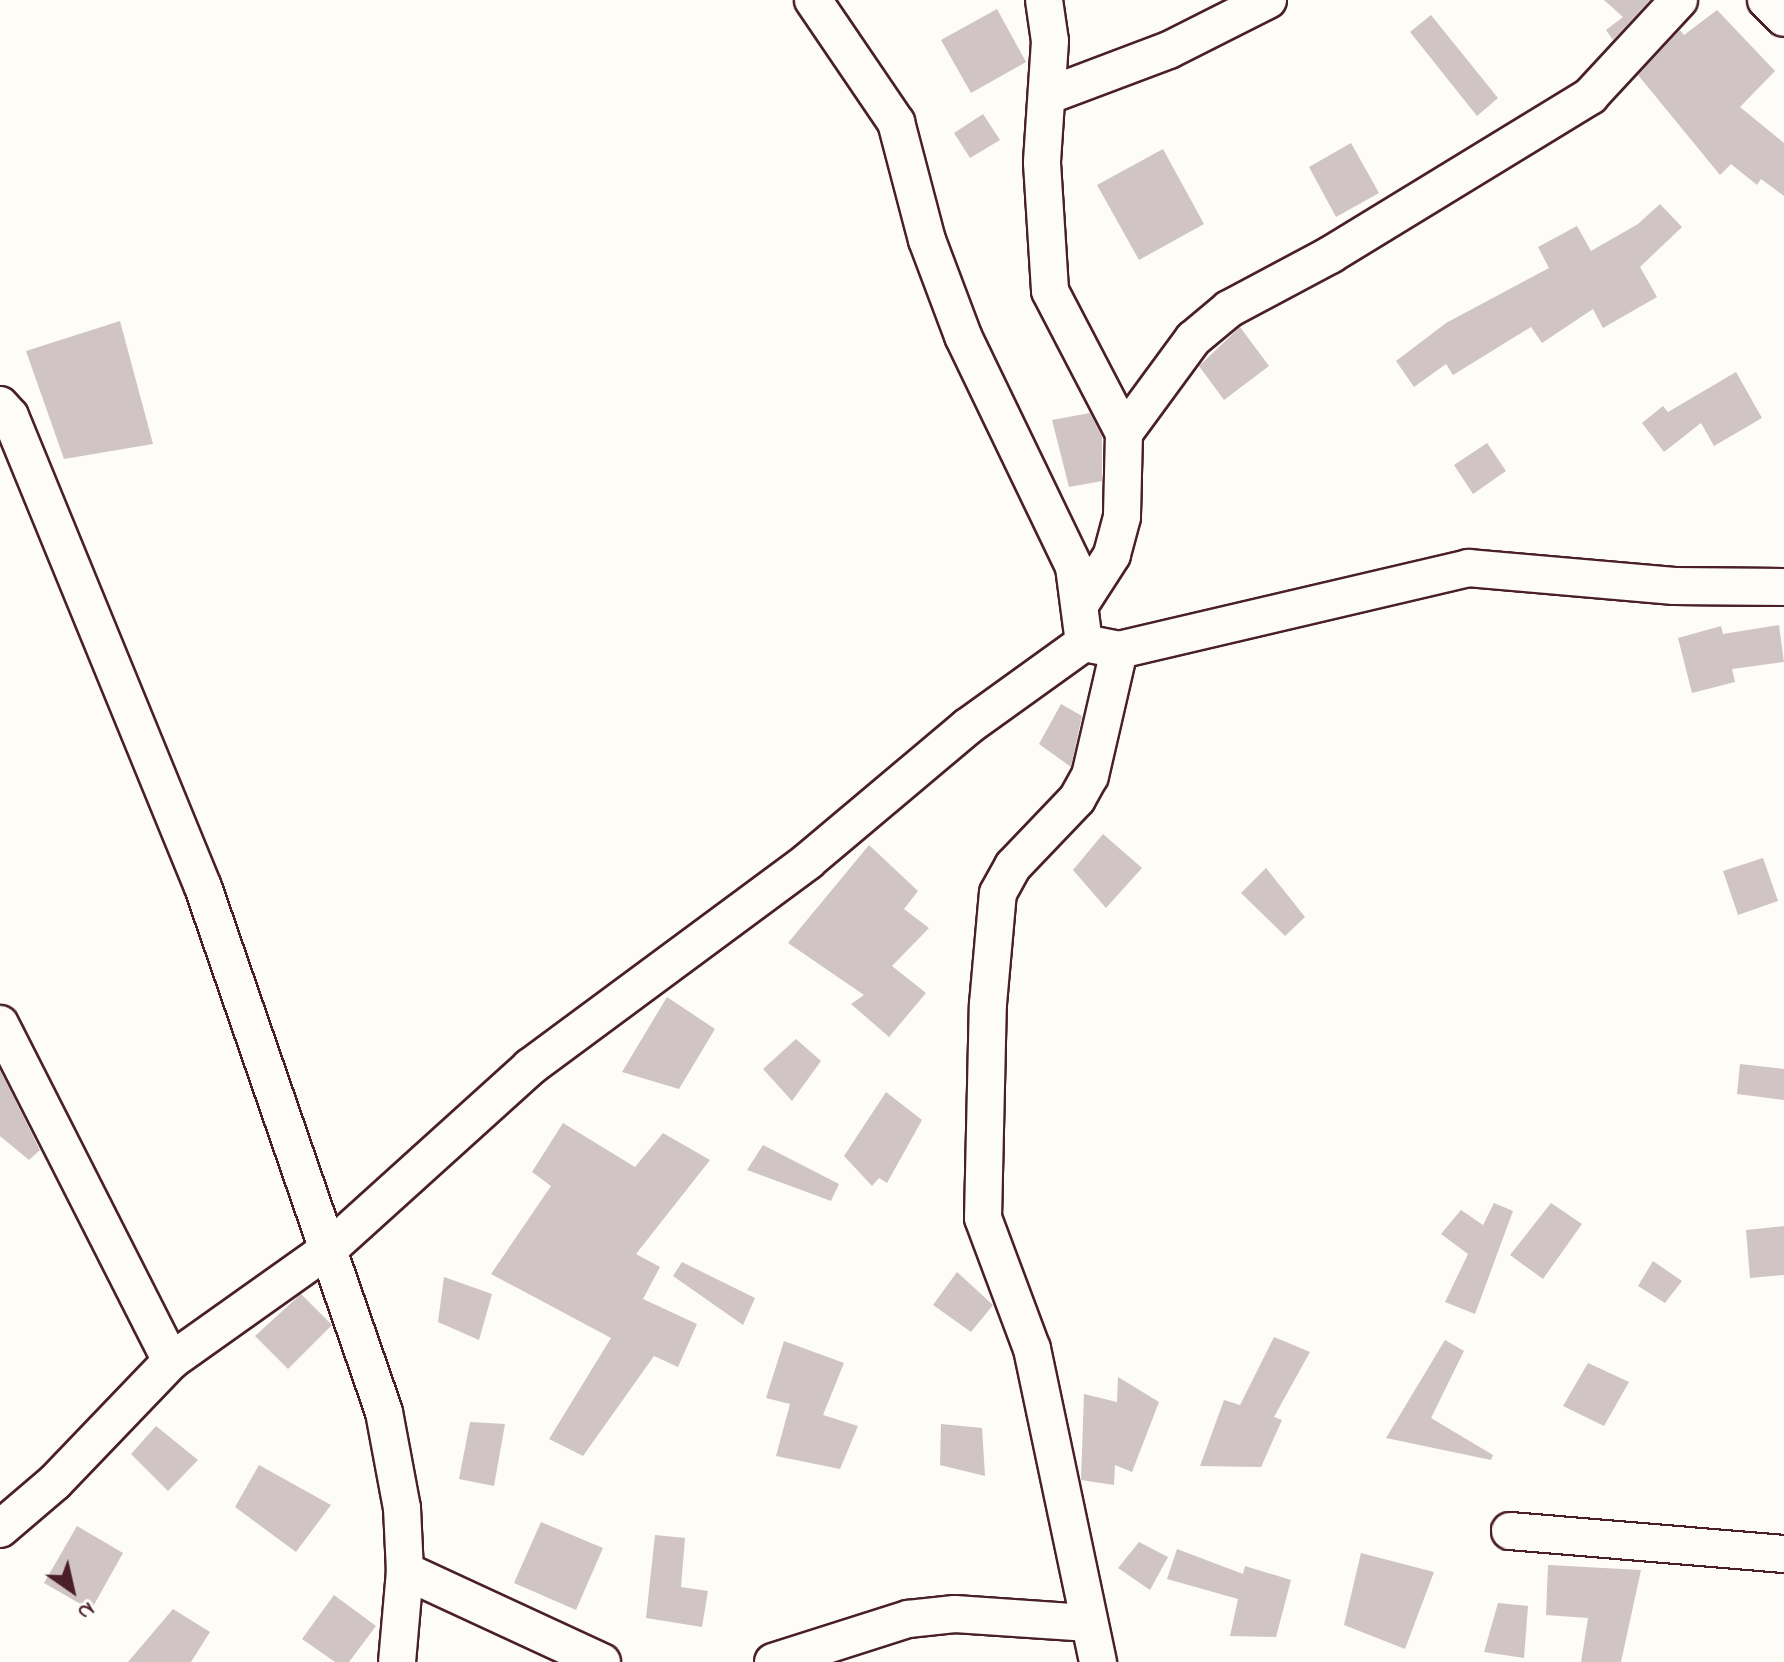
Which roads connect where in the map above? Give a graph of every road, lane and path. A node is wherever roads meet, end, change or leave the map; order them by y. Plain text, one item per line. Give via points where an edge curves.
1 (813, 0) edge
2 (1044, 0) edge
3 (1268, 0) edge
4 (1679, 0) edge
5 (1766, 0) edge
6 (1784, 18) edge
7 (1047, 96) junction
8 (0, 405) edge
9 (1124, 433) junction
10 (1784, 587) edge
11 (1081, 603) junction
12 (1084, 643) junction
13 (1119, 650) junction
14 (0, 1024) edge
15 (330, 1248) junction
16 (171, 1361) junction
17 (0, 1529) edge
18 (1510, 1531) dead end
19 (1784, 1554) edge
20 (405, 1571) junction
21 (1086, 1623) junction
22 (397, 1662) edge
23 (602, 1662) edge
24 (773, 1662) edge
25 (1098, 1662) edge

1 - 11 street via 896,122 927,240 963,336 1074,567
2 - 7 street via 1050,41
3 - 7 street via 1169,50
4 - 9 street via 1590,96 1330,255 1229,309 1193,339
5 - 6 street
7 - 9 street via 1042,163 1050,291
8 - 15 street via 10,416 203,887
9 - 11 street via 1122,517 1112,555
10 - 13 street via 1674,586 1468,568
11 - 12 street
12 - 13 street
12 - 15 street via 967,727 808,861 530,1067
13 - 21 street via 1090,776 1077,799 1013,866 998,893 988,1004 983,1218 1032,1349
14 - 16 street
15 - 16 street
15 - 20 street via 384,1412 402,1508
16 - 17 street via 55,1482
18 - 19 street
20 - 22 street
20 - 23 street
21 - 24 street via 955,1614 908,1619
21 - 25 street

